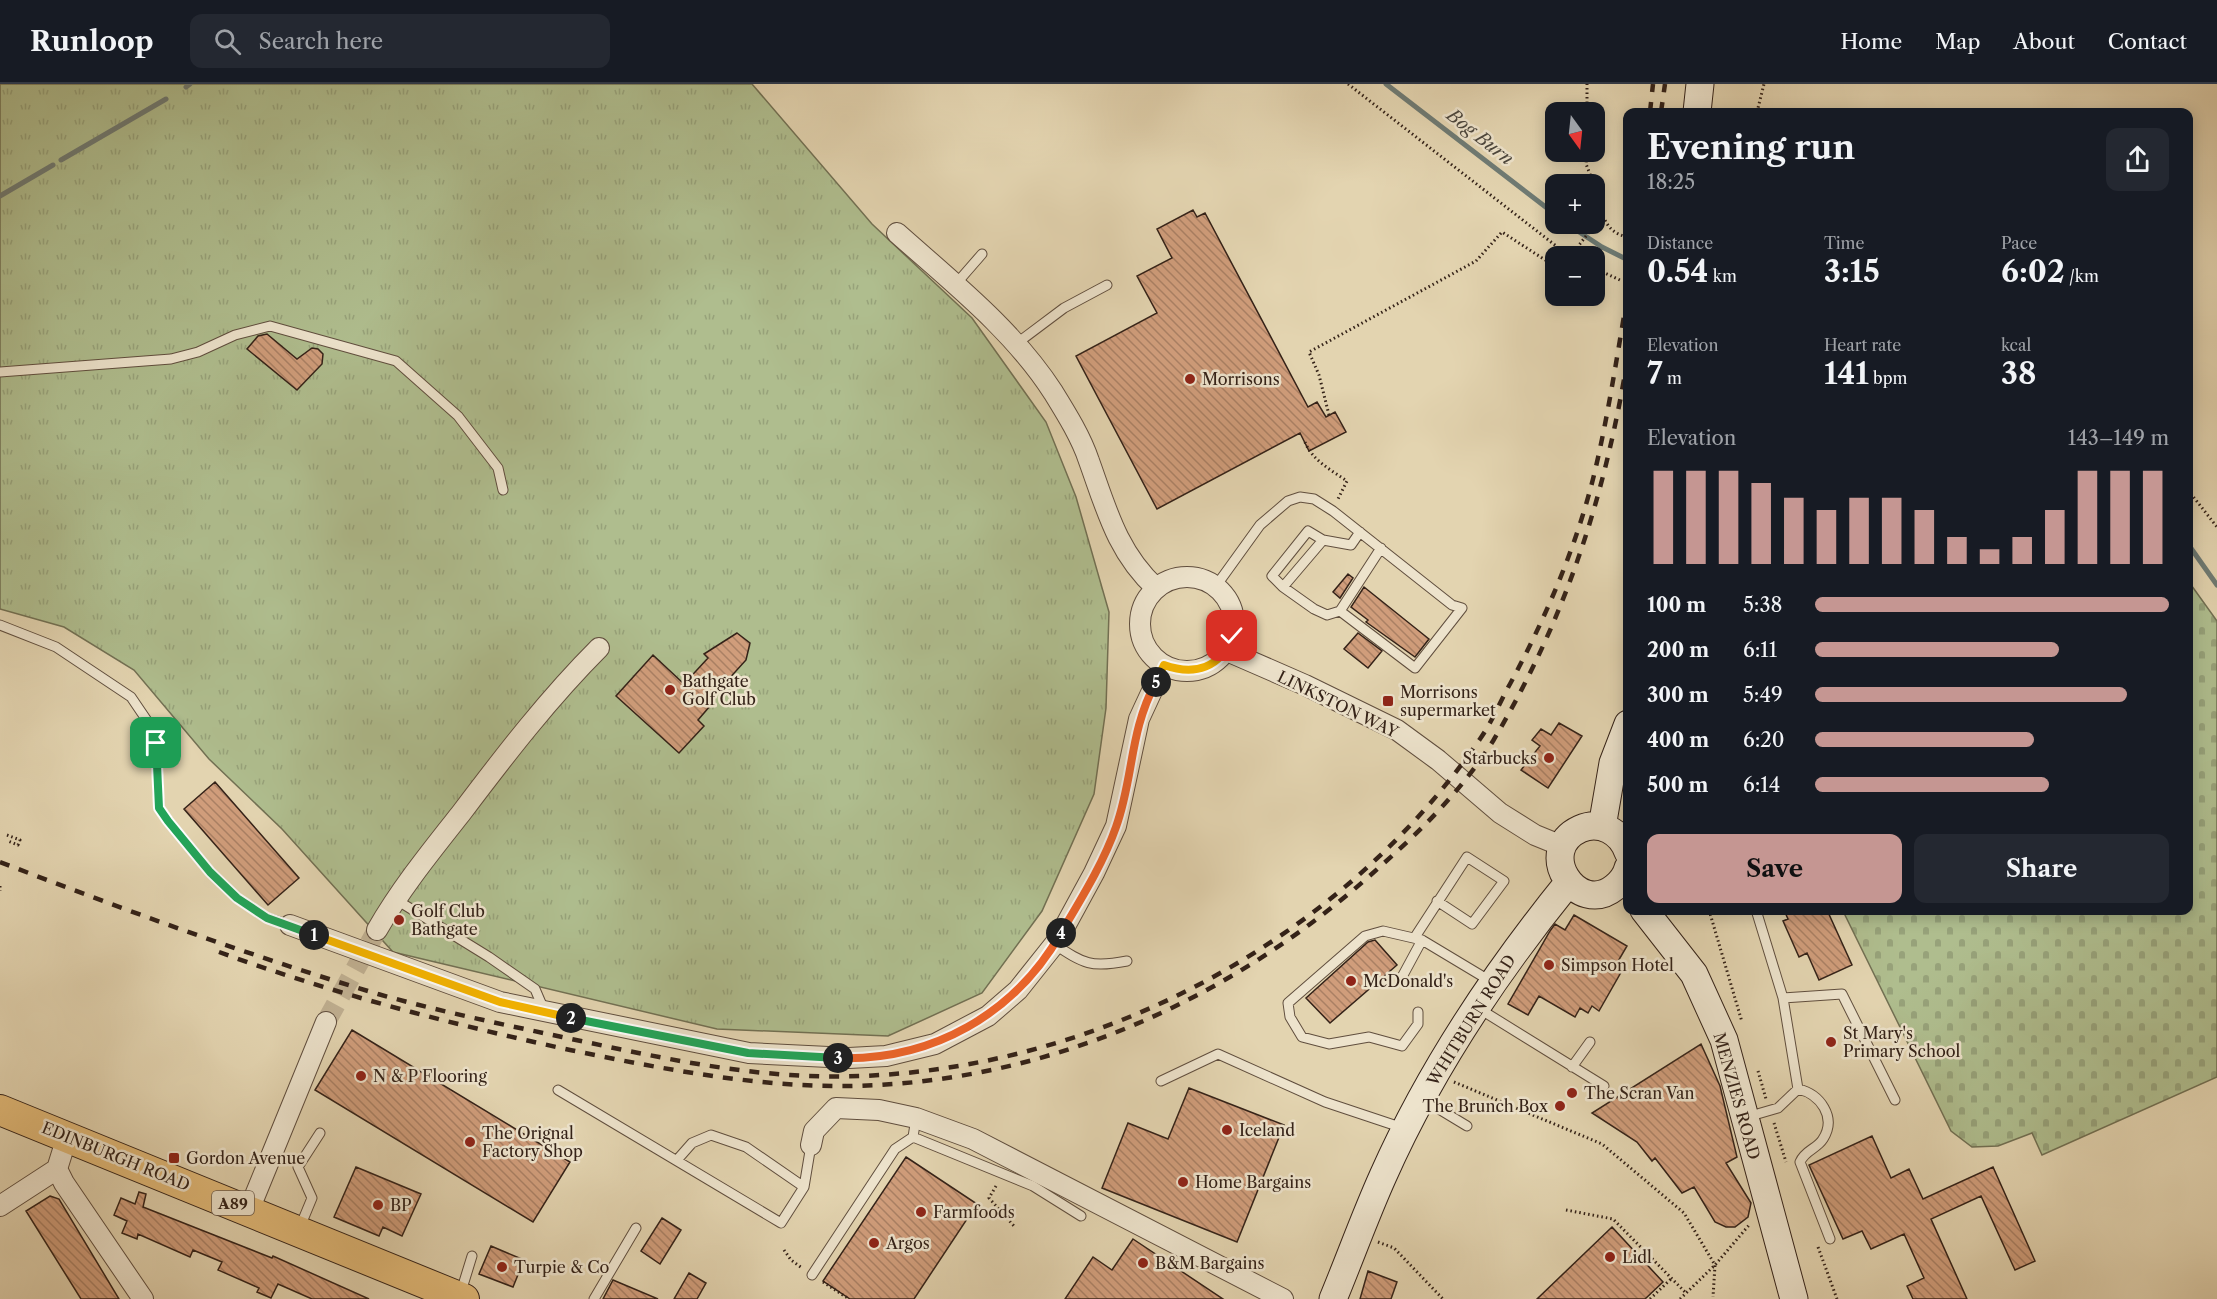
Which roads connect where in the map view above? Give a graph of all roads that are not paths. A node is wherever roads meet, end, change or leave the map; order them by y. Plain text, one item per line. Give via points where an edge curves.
1 (1700, 84) edge
2 (1697, 108) edge
3 (897, 233) dead end
4 (982, 254) dead end
5 (955, 285) junction
6 (1107, 285) dead end
7 (1016, 344) junction
8 (0, 372) edge
9 (503, 490) dead end
10 (1360, 532) junction
11 (1323, 540) junction
12 (1381, 548) junction
13 (1216, 586) junction
14 (1283, 587) junction
15 (1156, 588) junction
16 (1340, 611) junction
17 (0, 625) edge
18 (600, 648) dead end
19 (1227, 651) junction
20 (1164, 665) junction
21 (1623, 737) edge
22 (1602, 826) junction
23 (1623, 841) edge
24 (1562, 846) junction
25 (1623, 882) edge
26 (1568, 883) junction
27 (395, 899) junction
28 (1437, 901) junction
29 (1648, 915) edge
30 (1758, 915) edge
31 (290, 925) joint
32 (377, 930) tunnel mouth
33 (1418, 938) junction
34 (1054, 944) junction
35 (1127, 961) dead end
36 (1402, 977) dead end
37 (1492, 982) junction
38 (1783, 998) junction
39 (1476, 1007) junction
40 (1418, 1012) dead end
41 (545, 1013) junction
42 (326, 1022) tunnel mouth
43 (1590, 1041) dead end
44 (1572, 1066) junction
45 (1161, 1081) dead end
46 (1605, 1086) dead end
47 (1798, 1089) junction
48 (558, 1090) dead end
49 (1422, 1098) junction
50 (1895, 1100) dead end
51 (0, 1110) edge
52 (1744, 1118) junction
53 (1467, 1125) dead end
54 (914, 1127) junction
55 (1406, 1129) junction
56 (320, 1133) dead end
57 (68, 1137) junction
58 (811, 1145) joint
59 (677, 1160) junction
60 (57, 1168) junction
61 (1037, 1179) junction
62 (804, 1187) junction
63 (0, 1206) edge
64 (249, 1210) junction
65 (1081, 1216) dead end
66 (636, 1228) dead end
67 (299, 1231) junction
68 (1830, 1239) dead end
69 (472, 1256) dead end
70 (812, 1275) dead end
71 (462, 1298) edge
72 (143, 1299) edge
73 (594, 1299) edge
74 (1283, 1299) edge
75 (1334, 1299) edge
76 (1794, 1299) edge

1 - 2 main road
3 - 5 street
4 - 5 lane
5 - 7 street
6 - 7 lane via 1064,308
7 - 15 street via 1073,426 1117,538 1140,573
8 - 9 lane via 171,359 270,326 396,361 458,416 498,468
10 - 11 lane via 1351,545
10 - 12 lane
10 - 13 lane via 1314,499 1300,497 1288,501 1260,525
11 - 14 lane
11 - 14 lane via 1308,531 1272,576
12 - 16 lane
12 - 16 lane via 1452,605 1462,608 1415,668
13 - 15 street via 1186,576 1170,579
13 - 19 street via 1226,596 1234,622
14 - 16 lane via 1327,615
15 - 20 street via 1146,599 1140,628 1152,656
17 - 31 lane via 56,647 131,697 153,734 159,808 168,821 237,898 267,918
18 - 27 street via 561,686
19 - 20 street via 1205,667 1191,671
19 - 24 street, LINKSTON WAY via 1397,730 1500,813
20 - 34 street via 1139,719 1116,826
21 - 22 main road via 1613,763
22 - 23 main road
22 - 24 main road via 1575,831
24 - 26 main road via 1560,866
25 - 26 main road via 1600,894 1577,891
26 - 37 main road, WHITBURN ROAD
27 - 32 street
27 - 41 lane via 535,989
28 - 28 lane via 1467,857 1504,881 1472,924
28 - 33 lane
29 - 52 main road, MENZIES ROAD via 1694,974 1724,1040
30 - 38 lane
31 - 41 street via 500,1002
33 - 36 lane
33 - 37 lane
33 - 40 lane via 1383,931 1365,936 1288,1003 1290,1017 1302,1037 1329,1044 1369,1037 1402,1046 1419,1024
34 - 35 lane via 1092,966
34 - 41 street via 1018,990 988,1016 935,1044 886,1056 748,1053
37 - 39 main road, WHITBURN ROAD
38 - 47 lane
38 - 50 lane via 1842,994
39 - 44 lane
39 - 49 main road, WHITBURN ROAD
42 - 64 street
43 - 44 lane
44 - 46 lane
45 - 55 lane via 1218,1054 1325,1102
47 - 52 lane via 1778,1108
47 - 68 lane via 1811,1092 1825,1107 1828,1124 1823,1140 1803,1154 1800,1162
48 - 59 lane
49 - 53 lane
49 - 55 main road, WHITBURN ROAD
51 - 57 main road, EDINBURGH ROAD / A89
52 - 76 main road, MENZIES ROAD
54 - 58 street via 879,1110 836,1108 814,1131
54 - 61 lane via 1004,1174
54 - 61 street via 973,1139
54 - 70 lane via 895,1149
55 - 75 main road, WHITBURN ROAD via 1382,1177
56 - 67 lane via 298,1167 312,1198
57 - 60 street
57 - 64 main road, EDINBURGH ROAD / A89
58 - 62 lane
59 - 62 lane via 692,1143 711,1135 746,1147
59 - 62 lane via 781,1223
60 - 63 street
60 - 72 street
61 - 65 lane
61 - 74 street
64 - 67 main road, EDINBURGH ROAD / A89
66 - 73 lane
67 - 71 main road, EDINBURGH ROAD / A89
69 - 71 lane

